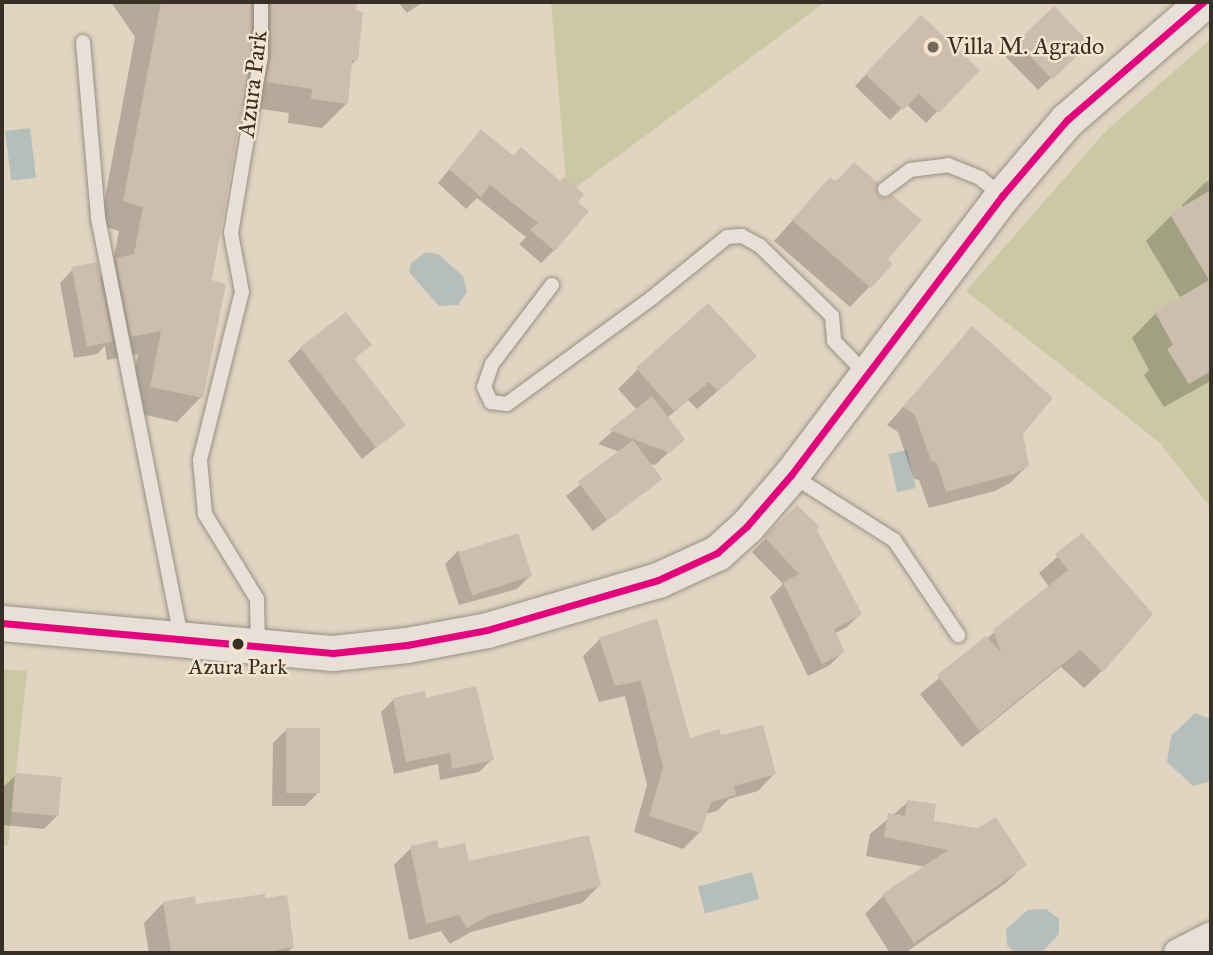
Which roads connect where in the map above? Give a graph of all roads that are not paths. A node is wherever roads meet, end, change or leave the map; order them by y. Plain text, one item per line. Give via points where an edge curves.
1 (261, 2) edge
2 (1203, 2) edge
3 (83, 42) dead end
4 (885, 189) dead end
5 (1002, 196) junction
6 (552, 285) dead end
7 (867, 374) junction
8 (791, 475) junction
9 (2, 623) edge
10 (958, 635) dead end
11 (181, 640) junction
12 (258, 648) junction
13 (1211, 936) edge
14 (1178, 953) edge

1 - 12 lane, Azura Park via 261,56 231,233 242,292 200,460 205,514 257,599
2 - 5 street via 1067,120
3 - 11 lane via 99,218
4 - 5 lane via 910,170 948,165 980,178
5 - 7 street
6 - 7 lane via 492,364 484,387 491,402 507,404 727,237 742,236 760,246 832,316 834,341
7 - 8 street
8 - 10 lane via 894,540
8 - 12 street via 718,553 658,580 487,630 407,645 333,653
9 - 11 street
11 - 12 street
13 - 14 street

